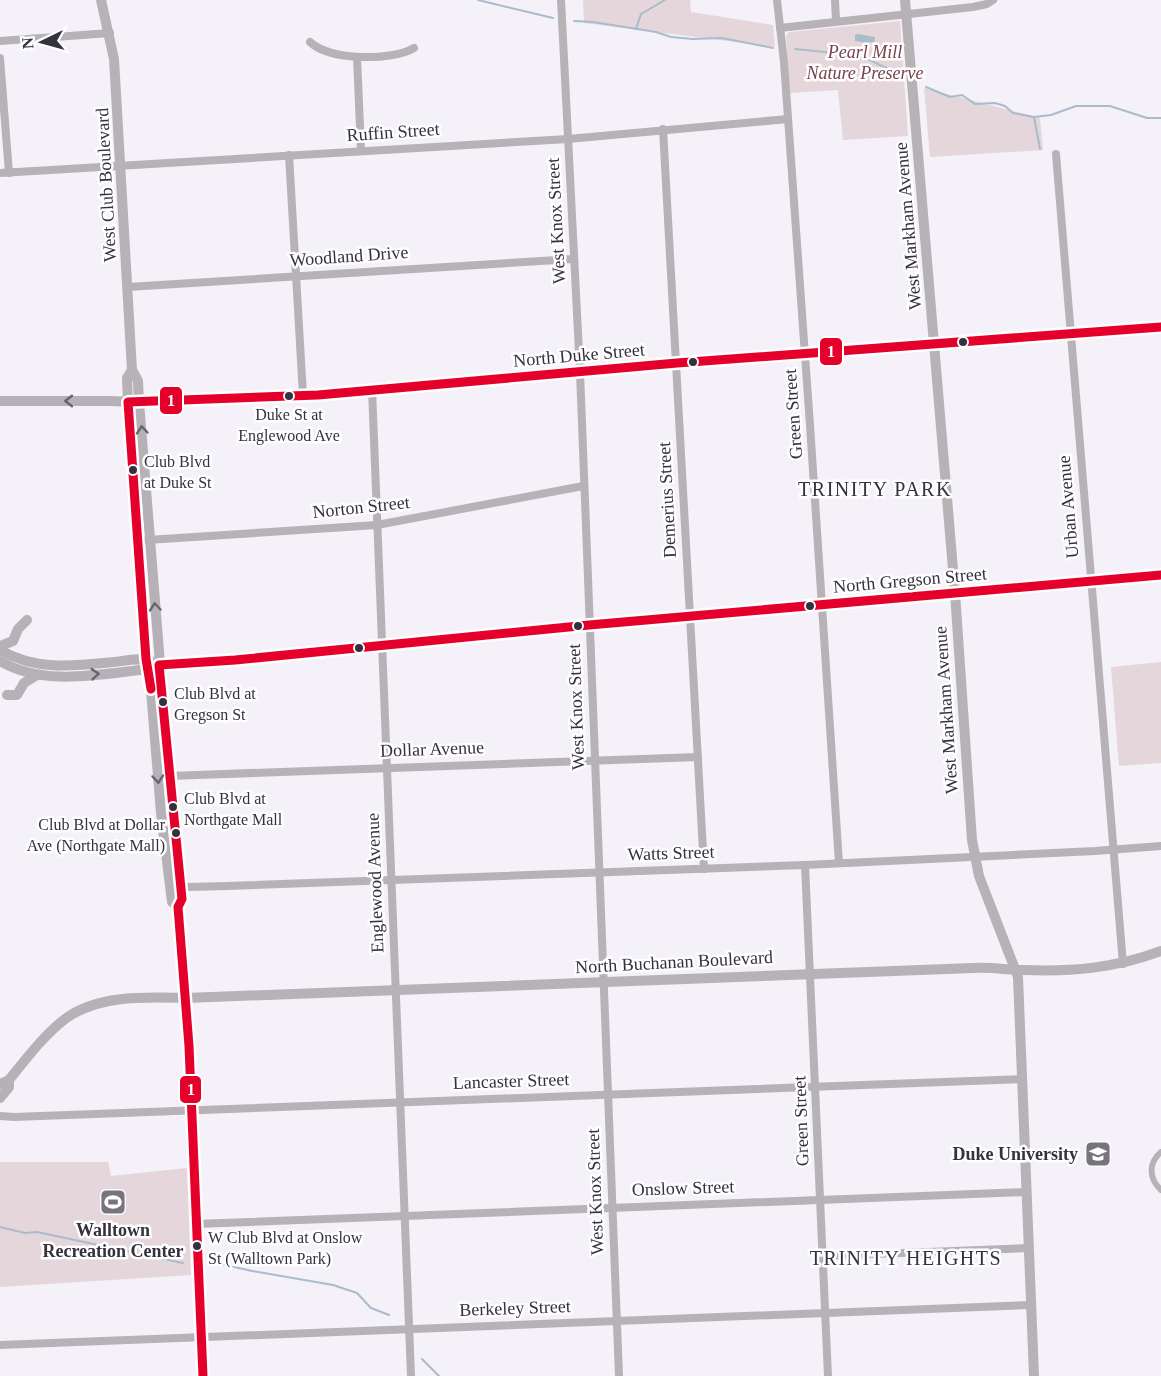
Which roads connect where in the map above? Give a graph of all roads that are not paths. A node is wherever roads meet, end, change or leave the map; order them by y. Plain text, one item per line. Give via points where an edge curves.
1 (101, 0) edge
2 (561, 0) edge
3 (777, 0) edge
4 (835, 0) edge
5 (905, 0) edge
6 (993, 1) edge
7 (907, 13) junction
8 (837, 21) junction
9 (780, 28) junction
10 (110, 33) junction
11 (0, 40) edge
12 (310, 42) dead end
13 (414, 48) dead end
14 (357, 57) junction
15 (0, 58) edge
16 (788, 119) junction
17 (663, 129) junction
18 (568, 139) junction
19 (361, 151) junction
20 (1056, 154) dead end
21 (289, 155) junction
22 (121, 166) junction
23 (4, 173) edge
24 (573, 259) junction
25 (296, 276) junction
26 (128, 286) junction
27 (1161, 327) edge
28 (1070, 334) junction
29 (934, 345) junction
30 (805, 354) junction
31 (676, 363) junction
32 (580, 372) junction
33 (372, 389) junction
34 (303, 395) junction
35 (0, 401) edge
36 (133, 402) junction
37 (583, 486) junction
38 (377, 525) junction
39 (144, 540) junction
40 (1161, 575) edge
41 (1091, 581) junction
42 (955, 593) junction
43 (823, 604) junction
44 (690, 616) junction
45 (27, 620) dead end
46 (589, 625) junction
47 (383, 645) junction
48 (0, 648) edge
49 (0, 661) edge
50 (151, 664) junction
51 (37, 675) junction
52 (4, 698) edge
53 (698, 757) junction
54 (596, 760) junction
55 (387, 768) junction
56 (169, 776) junction
57 (1161, 846) edge
58 (1112, 850) junction
59 (974, 857) junction
60 (166, 860) junction
61 (839, 863) junction
62 (806, 865) junction
63 (704, 869) junction
64 (599, 872) junction
65 (391, 880) junction
66 (181, 886) junction
67 (178, 907) junction
68 (1161, 951) edge
69 (1123, 964) junction
70 (1017, 970) junction
71 (811, 973) junction
72 (603, 982) junction
73 (395, 990) junction
74 (186, 998) junction
75 (1023, 1079) junction
76 (4, 1082) edge
77 (816, 1085) junction
78 (607, 1094) junction
79 (0, 1098) edge
80 (399, 1102) junction
81 (192, 1110) junction
82 (0, 1116) edge
83 (1161, 1152) edge
84 (1161, 1190) edge
85 (1026, 1192) junction
86 (820, 1199) junction
87 (612, 1207) junction
88 (404, 1215) junction
89 (196, 1224) junction
90 (1029, 1248) junction
91 (823, 1256) junction
92 (1031, 1305) junction
93 (825, 1312) junction
94 (617, 1321) junction
95 (409, 1329) junction
96 (202, 1336) junction
97 (0, 1345) edge
98 (203, 1376) edge
99 (411, 1376) edge
100 (619, 1376) edge
101 (828, 1376) edge
102 (1034, 1376) edge

1 - 10 street, West Club Boulevard
2 - 18 street, West Knox Street
3 - 9 street, Green Street
4 - 8 street
5 - 7 street, West Markham Avenue
6 - 7 street via 973,7
7 - 8 street
7 - 29 street, West Markham Avenue
8 - 9 street
9 - 16 street, Green Street
10 - 11 street
10 - 22 street, West Club Boulevard
12 - 14 street via 322,50
13 - 14 street via 401,54
14 - 19 street
15 - 23 street
16 - 17 street, Ruffin Street
16 - 30 street, Green Street
17 - 18 street, Ruffin Street
17 - 31 street, Demerius Street
18 - 19 street, Ruffin Street
18 - 24 street, West Knox Street
19 - 21 street, Ruffin Street
20 - 28 street, Urban Avenue
21 - 22 street, Ruffin Street
21 - 25 street
22 - 23 street, Ruffin Street
22 - 26 street, West Club Boulevard
24 - 25 street, Woodland Drive
24 - 32 street, West Knox Street
25 - 26 street, Woodland Drive
25 - 34 street
26 - 36 street, West Club Boulevard via 132,370 138,381
27 - 28 main road, North Duke Street
28 - 29 main road, North Duke Street
28 - 41 street, Urban Avenue
29 - 30 main road, North Duke Street
29 - 42 street, West Markham Avenue
30 - 31 main road, North Duke Street
30 - 43 street, Green Street
31 - 32 main road, North Duke Street
31 - 44 street, Demerius Street
32 - 33 main road, North Duke Street
32 - 37 street, West Knox Street
33 - 34 main road, North Duke Street
33 - 38 street, Englewood Avenue
34 - 36 main road, North Duke Street
36 -> 35 main road, North Duke Street
36 - 39 main road, West Club Boulevard
37 - 38 street, Norton Street
37 - 46 street, West Knox Street
38 - 39 street, Norton Street
38 - 47 street, Englewood Avenue
39 - 50 main road, West Club Boulevard
40 - 41 main road, North Gregson Street
41 - 42 main road, North Gregson Street
41 - 58 street, Urban Avenue
42 - 43 main road, North Gregson Street
42 - 59 street, West Markham Avenue
43 - 44 main road, North Gregson Street
43 - 61 street, Green Street
44 - 46 main road, North Gregson Street
44 - 53 street, Demerius Street
45 - 48 main road via 13,641
46 - 47 main road, North Gregson Street
46 - 54 street, West Knox Street
47 - 50 main road, North Gregson Street
47 - 55 street, Englewood Avenue
48 - 50 main road, North Gregson Street via 28,662 49,666
49 - 51 main road, North Gregson Street
51 -> 50 main road, North Gregson Street via 70,676
50 - 56 main road, West Club Boulevard
50 -> 60 main road, West Club Boulevard
51 - 52 main road via 24,683 17,695
53 - 54 street, Dollar Avenue
53 - 63 street, Demerius Street
54 - 55 street, Dollar Avenue
54 - 64 street, West Knox Street
55 - 56 street, Dollar Avenue
55 - 65 street, Englewood Avenue
56 - 66 main road, West Club Boulevard
57 - 58 street, Watts Street
58 - 59 street, Watts Street
58 - 69 street, Urban Avenue
59 - 61 street, Watts Street
59 - 70 street, West Markham Avenue
60 - 66 main road via 172,878
60 - 67 main road, West Club Boulevard via 172,902
61 - 62 street, Watts Street
62 - 63 street, Watts Street
62 - 71 street, Green Street
63 - 64 street, Watts Street
64 - 65 street, Watts Street
64 - 72 street, West Knox Street
65 - 66 street, Watts Street
65 - 73 street, Englewood Avenue
66 - 67 main road, West Club Boulevard via 182,901
67 - 74 main road, West Club Boulevard
68 - 69 street, North Buchanan Boulevard
69 - 70 street, North Buchanan Boulevard via 1074,970
70 - 71 street, North Buchanan Boulevard via 991,967
70 - 75 street, West Markham Avenue
71 - 72 street, North Buchanan Boulevard
71 - 77 street, Green Street
72 - 73 street, North Buchanan Boulevard
72 - 78 street, West Knox Street
73 - 74 street, North Buchanan Boulevard
73 - 80 street, Englewood Avenue
74 - 76 main road via 118,1000 80,1011 57,1025
74 - 81 street, West Club Boulevard
75 - 77 street, Lancaster Street
75 - 85 street, West Markham Avenue
76 - 79 main road via 9,1087
77 - 78 street, Lancaster Street
77 - 86 street, Green Street
78 - 80 street, Lancaster Street
78 - 87 street, West Knox Street
80 - 81 street, Lancaster Street
80 - 88 street, Englewood Avenue
81 - 82 street, Lancaster Street
81 - 89 street, West Club Boulevard
83 - 84 street via 1154,1159 1152,1173
85 - 86 street, Onslow Street
85 - 90 street, West Markham Avenue
86 - 87 street, Onslow Street
86 - 91 street, Green Street
87 - 88 street, Onslow Street
87 - 94 street, West Knox Street
88 - 89 street, Onslow Street
88 - 95 street, Englewood Avenue
89 - 96 street, West Club Boulevard
90 - 91 street
90 - 92 street, West Markham Avenue
91 - 93 street, Green Street
92 - 93 street, Berkeley Street
92 - 102 street, West Markham Avenue
93 - 94 street, Berkeley Street
93 - 101 street, Green Street
94 - 95 street, Berkeley Street
94 - 100 street, West Knox Street
95 - 96 street, Berkeley Street
95 - 99 street, Englewood Avenue
96 - 97 street, Berkeley Street
96 - 98 street, West Club Boulevard

